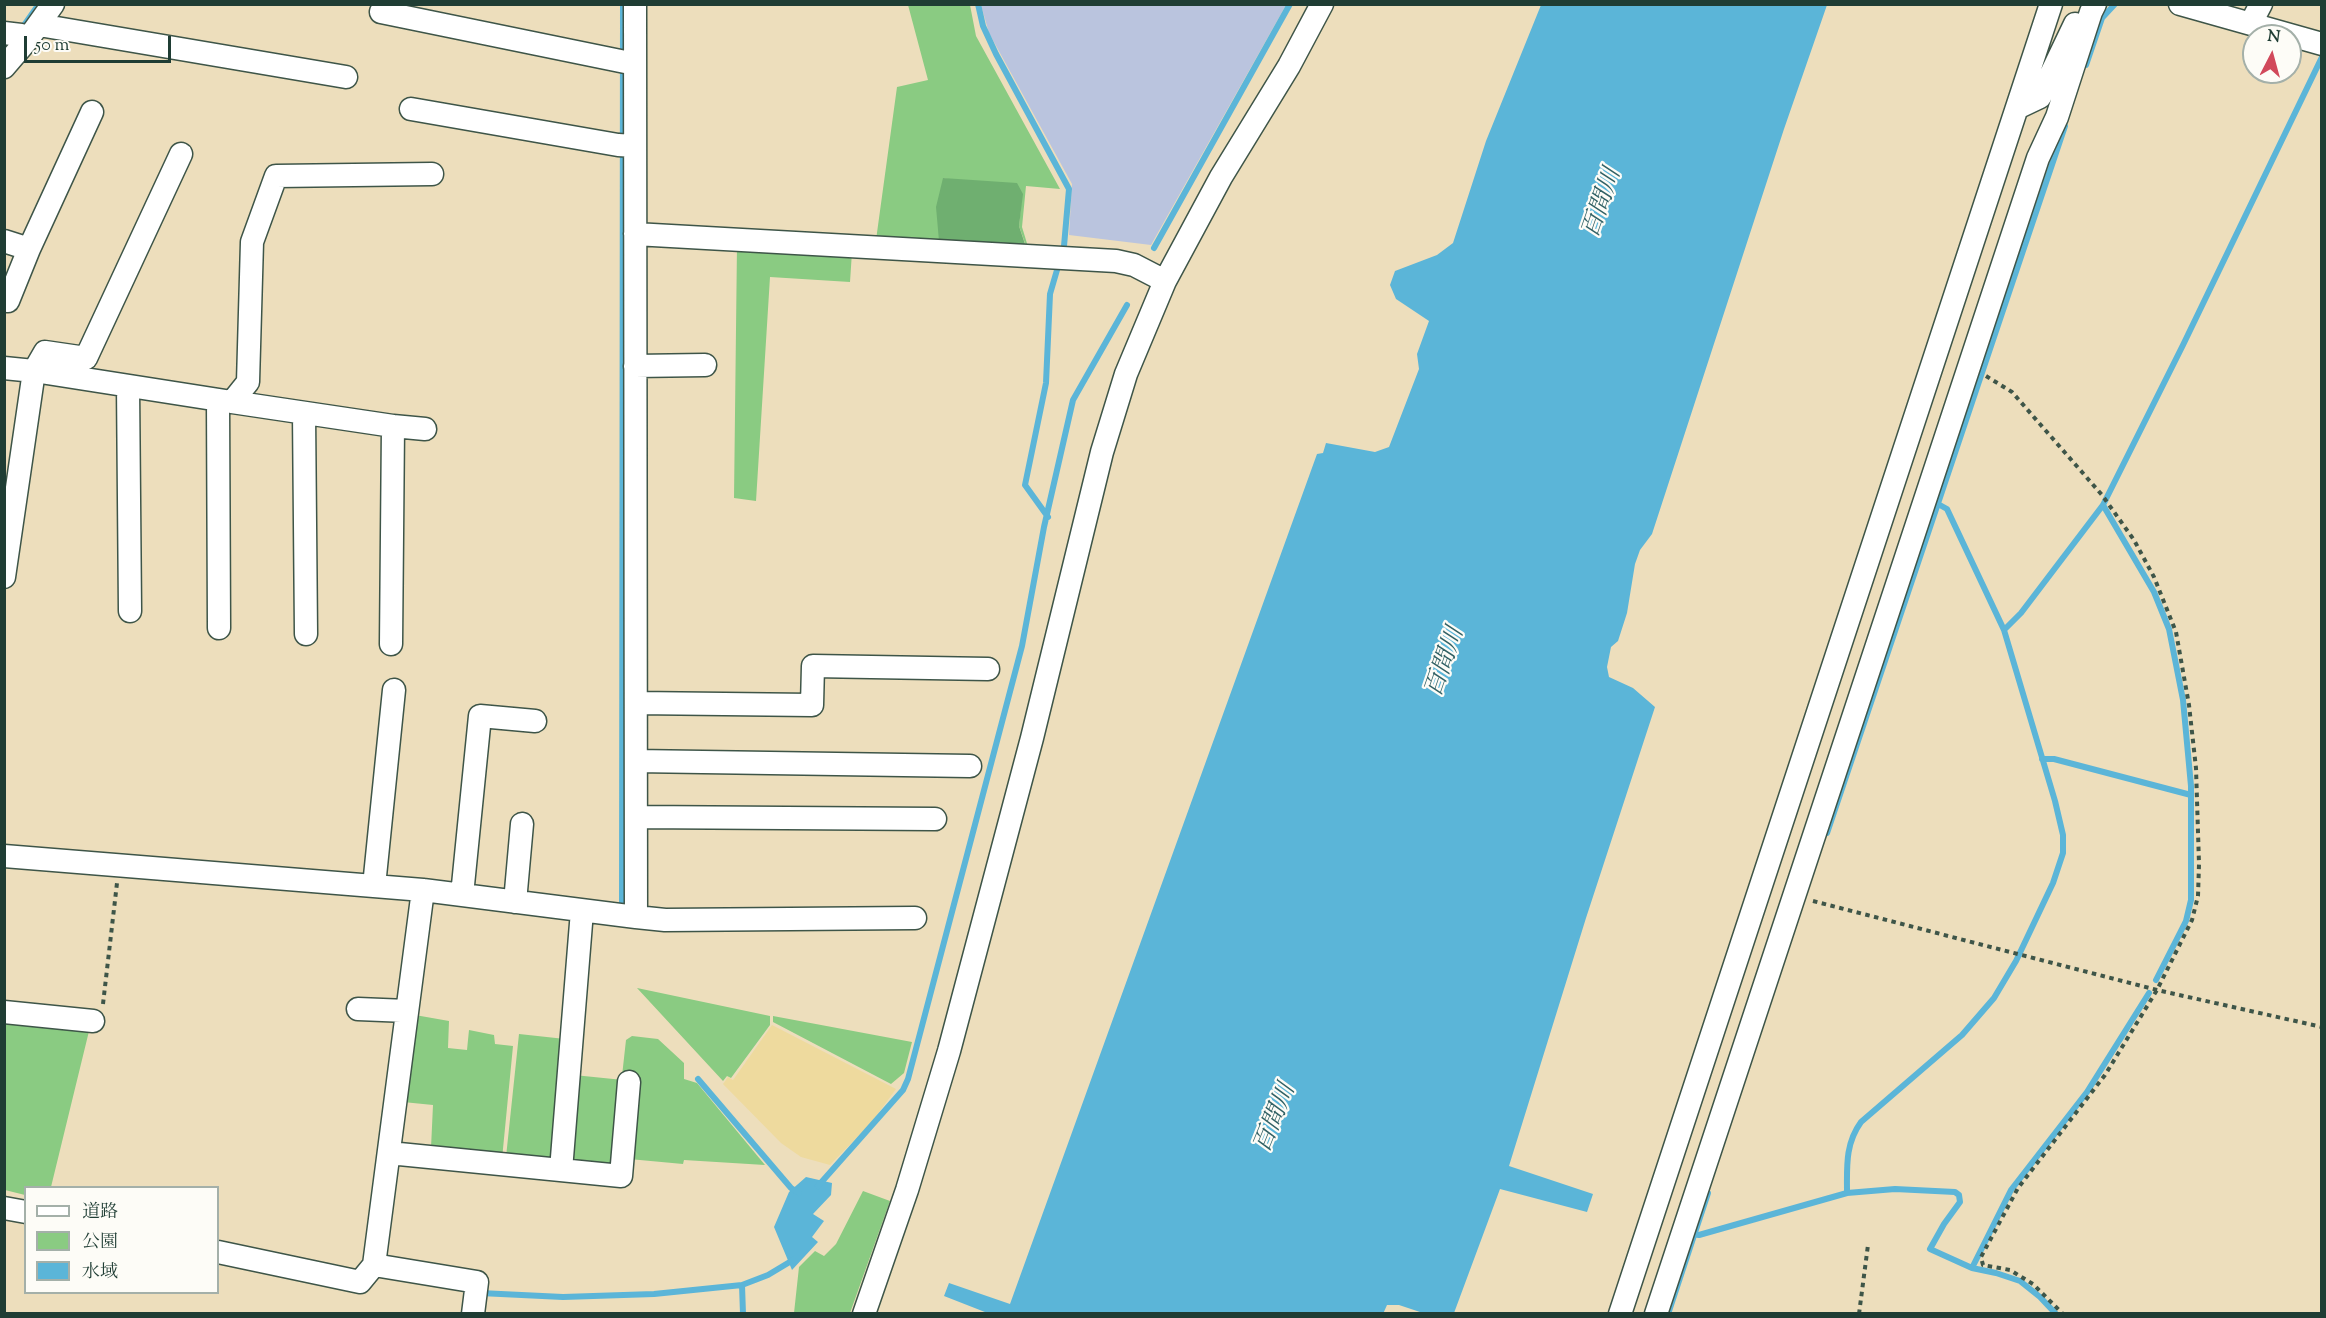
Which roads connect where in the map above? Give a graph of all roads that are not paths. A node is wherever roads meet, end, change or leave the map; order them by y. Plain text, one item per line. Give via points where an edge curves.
1 (53, 4) edge
2 (635, 4) edge
3 (1322, 4) edge
4 (2052, 4) edge
5 (2085, 4) edge
6 (2095, 4) edge
7 (2180, 4) edge
8 (392, 10) edge
9 (2256, 14) edge
10 (21, 33) edge
11 (2322, 44) edge
12 (627, 63) junction
13 (4, 67) edge
14 (346, 77) dead end
15 (2019, 107) junction
16 (411, 109) dead end
17 (92, 112) dead end
18 (627, 145) junction
19 (181, 154) dead end
20 (432, 174) dead end
21 (635, 234) junction
22 (4, 241) edge
23 (29, 249) junction
24 (1165, 282) junction
25 (4, 300) edge
26 (705, 365) dead end
27 (635, 366) junction
28 (4, 368) edge
29 (34, 371) junction
30 (129, 386) junction
31 (225, 401) junction
32 (304, 413) junction
33 (393, 426) junction
34 (425, 429) dead end
35 (4, 577) edge
36 (130, 611) dead end
37 (219, 628) dead end
38 (306, 634) dead end
39 (391, 644) dead end
40 (988, 669) dead end
41 (394, 690) dead end
42 (636, 703) junction
43 (534, 721) dead end
44 (636, 761) junction
45 (970, 766) dead end
46 (636, 817) junction
47 (934, 819) dead end
48 (522, 824) dead end
49 (4, 856) edge
50 (374, 886) junction
51 (462, 895) junction
52 (422, 896) junction
53 (515, 902) junction
54 (581, 916) junction
55 (636, 917) junction
56 (915, 918) dead end
57 (358, 1009) dead end
58 (407, 1011) junction
59 (4, 1012) edge
60 (93, 1021) road end
61 (629, 1082) dead end
62 (389, 1153) junction
63 (561, 1170) junction
64 (4, 1208) edge
65 (24, 1212) edge
66 (219, 1252) edge
67 (369, 1271) junction
68 (475, 1300) edge
69 (864, 1314) edge
70 (1620, 1314) edge
71 (1656, 1314) edge

1 - 10 street
2 - 12 street
3 - 24 street
4 - 15 street
5 - 15 street via 2040,97
6 - 71 street via 2057,117 2038,158
7 - 9 street
8 - 12 street
9 - 11 street
10 - 13 street
10 - 14 street
12 - 18 street
15 - 70 street
16 - 18 street
17 - 23 street
18 - 21 street
19 - 29 street via 86,358 45,352
20 - 31 street via 276,176 252,242 248,382
21 - 24 street via 1116,261
21 - 27 street
22 - 23 street
23 - 25 street via 9,301
24 - 69 street via 1132,354 1102,452 949,1051
26 - 27 street
27 - 42 street
28 - 29 street
29 - 30 street
29 - 35 street
30 - 31 street
30 - 36 street
31 - 32 street
31 - 37 street
32 - 33 street
32 - 38 street
33 - 34 street
33 - 39 street
40 - 42 street via 813,666 812,705
41 - 50 street
42 - 44 street
43 - 51 street via 480,717
44 - 45 street
44 - 46 street
46 - 47 street
46 - 55 street
48 - 53 street
49 - 50 street
50 - 52 street
51 - 52 street
51 - 53 street
52 - 58 street
53 - 54 street
54 - 55 street
54 - 63 street
55 - 56 street
57 - 58 street
58 - 62 street
59 - 60 street
61 - 63 street via 621,1176
62 - 63 street
62 - 67 street
64 - 65 street
66 - 67 street via 360,1282
67 - 68 street via 477,1282

